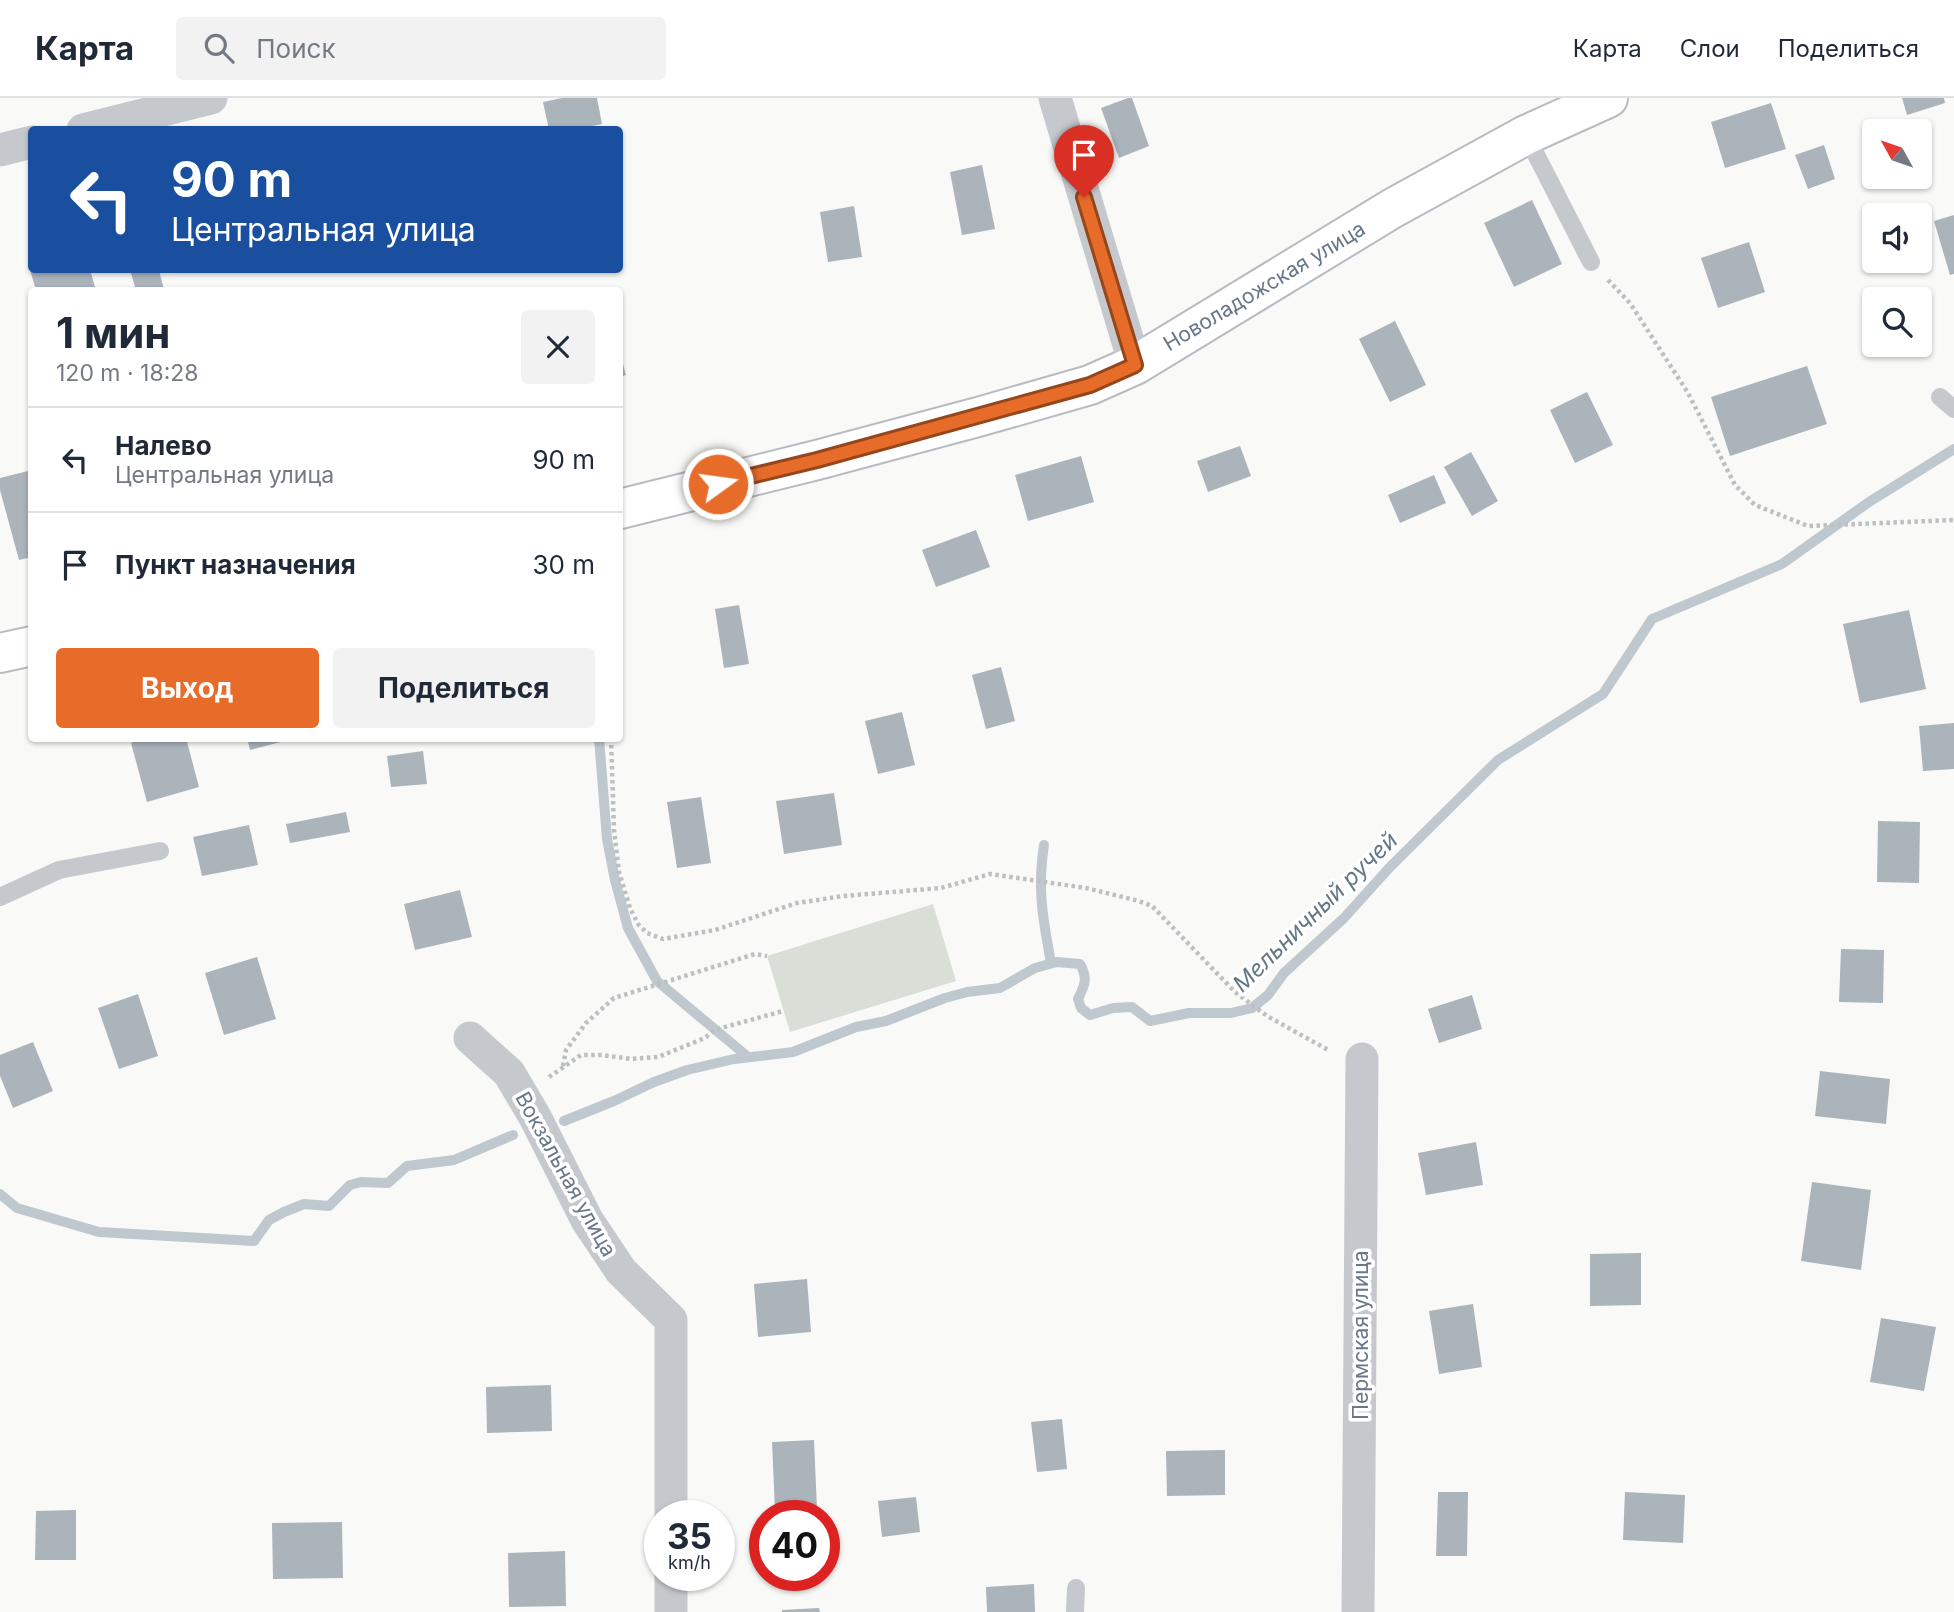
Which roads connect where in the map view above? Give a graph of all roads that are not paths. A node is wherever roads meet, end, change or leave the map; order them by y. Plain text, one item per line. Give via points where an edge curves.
1 (211, 98) edge
2 (1055, 98) edge
3 (1608, 98) edge
4 (99, 126) edge
5 (1526, 135) junction
6 (28, 143) edge
7 (0, 150) edge
8 (1591, 262) road end
9 (1135, 365) junction
10 (623, 508) edge
11 (28, 647) edge
12 (0, 653) edge
13 (160, 851) dead end
14 (0, 897) edge
15 (470, 1038) dead end
16 (1362, 1059) road end
17 (671, 1500) edge
18 (1076, 1588) dead end
19 (671, 1591) edge
20 (671, 1612) edge
21 (1075, 1612) edge
22 (1359, 1612) edge

1 - 4 street
2 - 9 street
3 - 5 street, Новоладожская улица
5 - 8 lane
5 - 9 street, Новоладожская улица via 1393,208
6 - 7 street
9 - 10 street, Новоладожская улица via 1090,385 978,417
11 - 12 street
13 - 14 lane via 59,870
15 - 17 street, Вокзальная улица via 509,1073 587,1220 621,1271 671,1320
16 - 22 street, Пермская улица
18 - 21 lane
19 - 20 street

